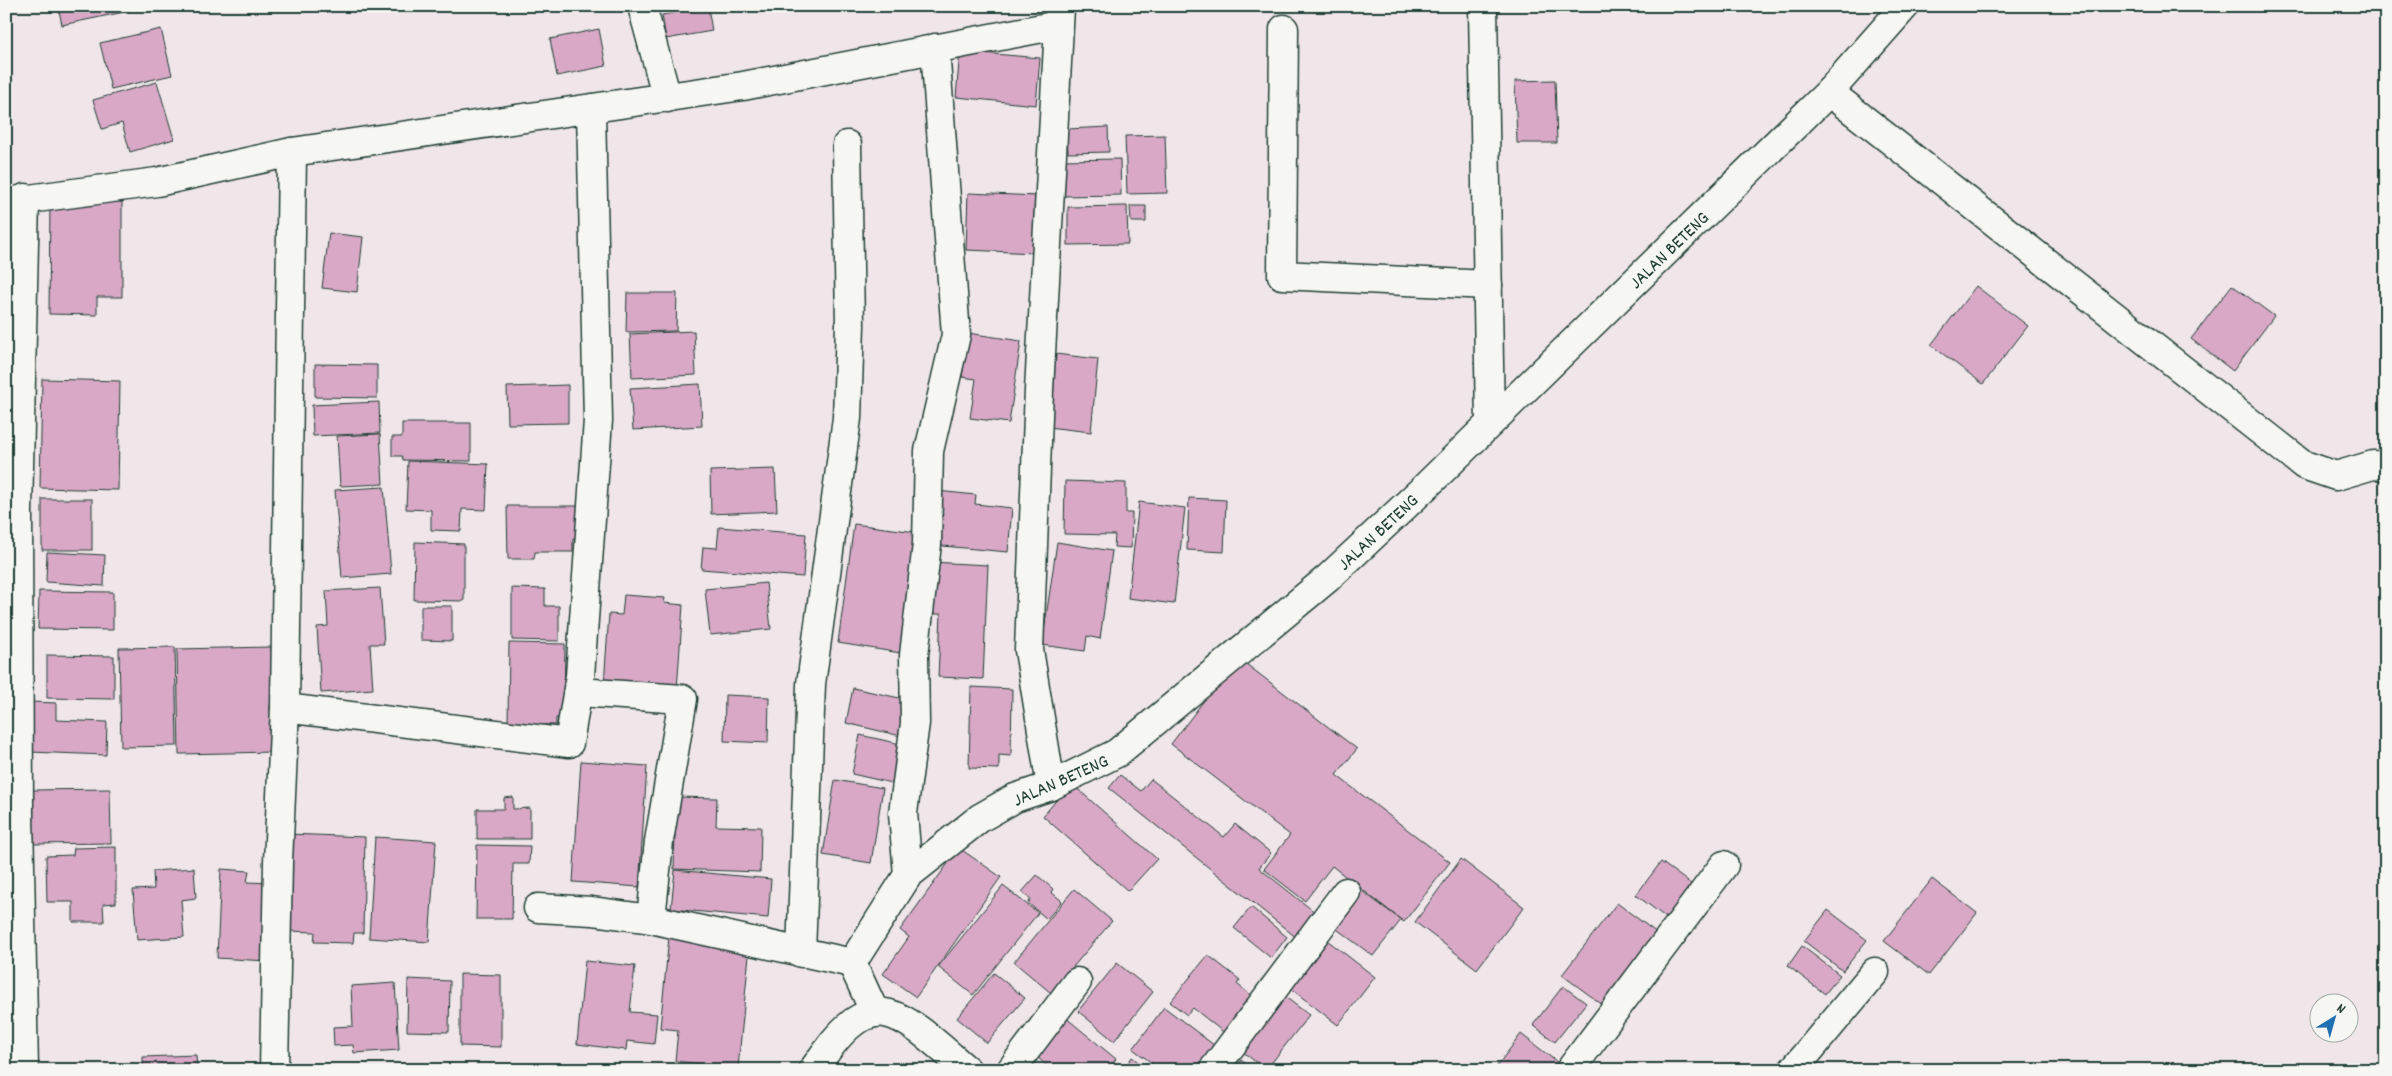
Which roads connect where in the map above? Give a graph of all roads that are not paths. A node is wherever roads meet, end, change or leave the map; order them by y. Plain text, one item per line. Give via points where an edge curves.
1 (642, 6) edge
2 (1905, 6) edge
3 (1483, 7) edge
4 (1059, 16) edge
5 (1284, 28) dead end
6 (936, 48) junction
7 (1829, 92) junction
8 (667, 98) junction
9 (591, 110) junction
10 (847, 145) dead end
11 (292, 152) junction
12 (15, 200) edge
13 (1488, 285) junction
14 (1490, 423) junction
15 (2386, 466) edge
16 (578, 692) junction
17 (285, 708) junction
18 (1051, 786) junction
19 (1724, 865) dead end
20 (908, 875) junction
21 (1346, 892) dead end
22 (538, 908) dead end
23 (651, 920) junction
24 (801, 953) junction
25 (852, 963) junction
26 (1875, 972) dead end
27 (1078, 982) dead end
28 (875, 1013) junction
29 (24, 1070) edge
30 (274, 1070) edge
31 (813, 1070) edge
32 (967, 1070) edge
33 (1011, 1070) edge
34 (1213, 1070) edge
35 (1570, 1070) edge
36 (1793, 1070) edge

1 - 8 street
2 - 7 street, JALAN BETENG
3 - 13 street
4 - 6 street
4 - 18 street via 1029,650
5 - 13 street via 1282,275
6 - 8 street
6 - 20 street via 956,335 929,451 927,544 914,655 915,723 903,813
7 - 14 street, JALAN BETENG
7 - 15 street via 2304,465 2336,476 2373,464
8 - 9 street
9 - 11 street
9 - 16 street via 598,420
10 - 24 street via 850,325 847,418 811,684
11 - 12 street via 157,182
11 - 17 street
12 - 29 street
13 - 14 street
14 - 18 street, JALAN BETENG via 1328,578 1117,753
16 - 17 street via 569,743
16 - 23 street via 683,699 658,841
17 - 30 street
18 - 20 street, JALAN BETENG via 1015,798 980,818
19 - 35 street
20 - 25 street, JALAN BETENG
21 - 34 street
22 - 23 street via 592,911
23 - 24 street
24 - 25 street
25 - 28 street
26 - 36 street
27 - 33 street
28 - 31 street via 850,1025
28 - 32 street via 885,1013 906,1022

